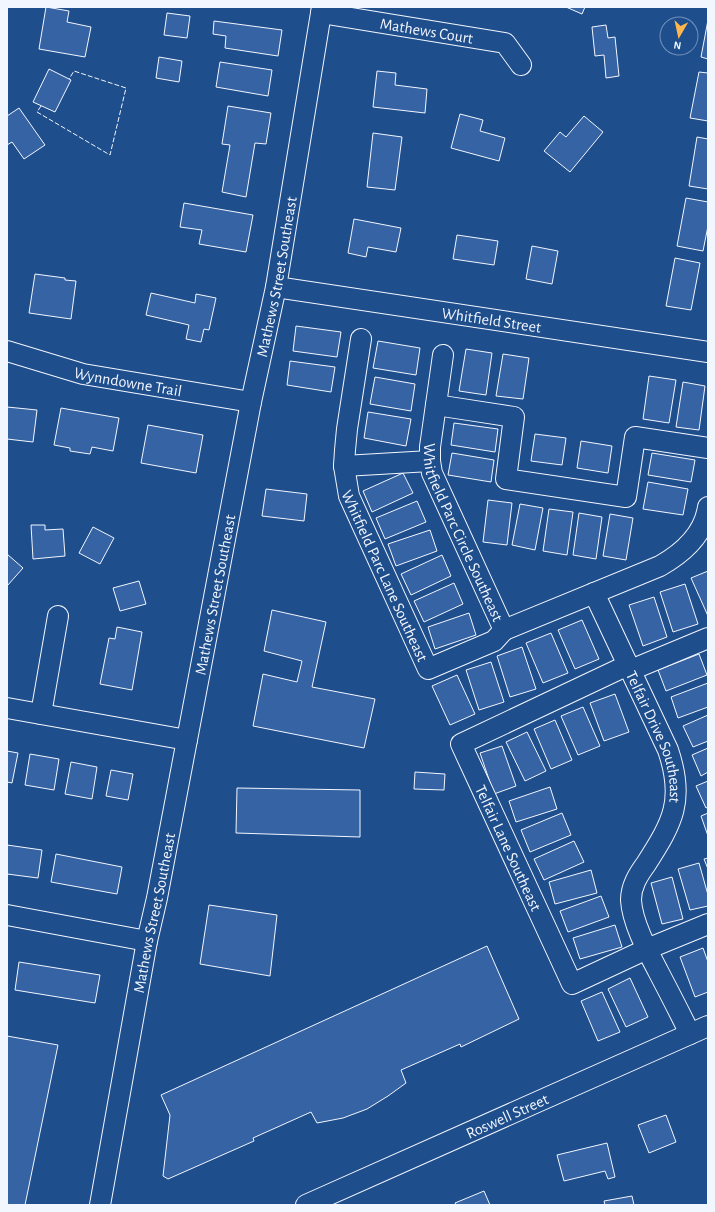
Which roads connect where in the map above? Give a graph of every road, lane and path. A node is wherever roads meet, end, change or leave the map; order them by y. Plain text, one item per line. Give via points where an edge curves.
1 (322, 10) edge
2 (521, 65) dead end
3 (276, 287) junction
4 (361, 339) dead end
5 (7, 351) edge
6 (708, 352) edge
7 (442, 355) dead end
8 (251, 402) junction
9 (436, 405) junction
10 (708, 448) edge
11 (430, 461) junction
12 (344, 466) junction
13 (708, 507) edge
14 (594, 593) junction
15 (58, 616) dead end
16 (504, 630) junction
17 (708, 638) edge
18 (630, 668) junction
19 (7, 708) edge
20 (41, 714) junction
21 (187, 740) junction
22 (7, 915) edge
23 (708, 924) edge
24 (147, 941) junction
25 (647, 949) junction
26 (699, 1030) edge
27 (104, 1183) junction
28 (100, 1205) edge
29 (109, 1205) edge
30 (306, 1205) edge

1 - 2 street, Mathews Court via 505,42
1 - 3 street, Mathews Street Southeast
3 - 6 street, Whitfield Street
3 - 8 street, Mathews Street Southeast
4 - 12 street, Whitfield Parc Lane Southeast
5 - 8 street, Wynndowne Trail via 83,374
7 - 9 street, Whitfield Parc Circle Southeast
8 - 21 street, Mathews Street Southeast
9 - 10 street via 514,417 506,479 626,497 635,437
9 - 11 street, Whitfield Parc Circle Southeast
11 - 12 street, Whitfield Parc Lane Southeast
11 - 16 street, Whitfield Parc Circle Southeast via 432,473
12 - 16 street, Whitfield Parc Lane Southeast via 349,496 428,669 494,641
13 - 14 street, Whitfield Parc Circle Southeast via 694,540 675,558
14 - 16 street, Whitfield Parc Circle Southeast
14 - 18 street, Telfair Drive Southeast
15 - 20 street
17 - 18 street, Telfair Lane Southeast
18 - 25 street, Telfair Drive Southeast via 668,750 676,781 674,811 669,825 636,878 632,889 633,912
18 - 25 street, Telfair Lane Southeast via 461,744 572,984
19 - 20 street
20 - 21 street
21 - 24 street, Mathews Street Southeast
22 - 24 street
23 - 25 street, Telfair Lane Southeast
24 - 27 street, Mathews Street Southeast
25 - 26 street, Telfair Drive Southeast
26 - 30 street, Roswell Street
27 - 28 street, Mathews Street Southeast
27 - 29 street, Mathews Street Southeast

